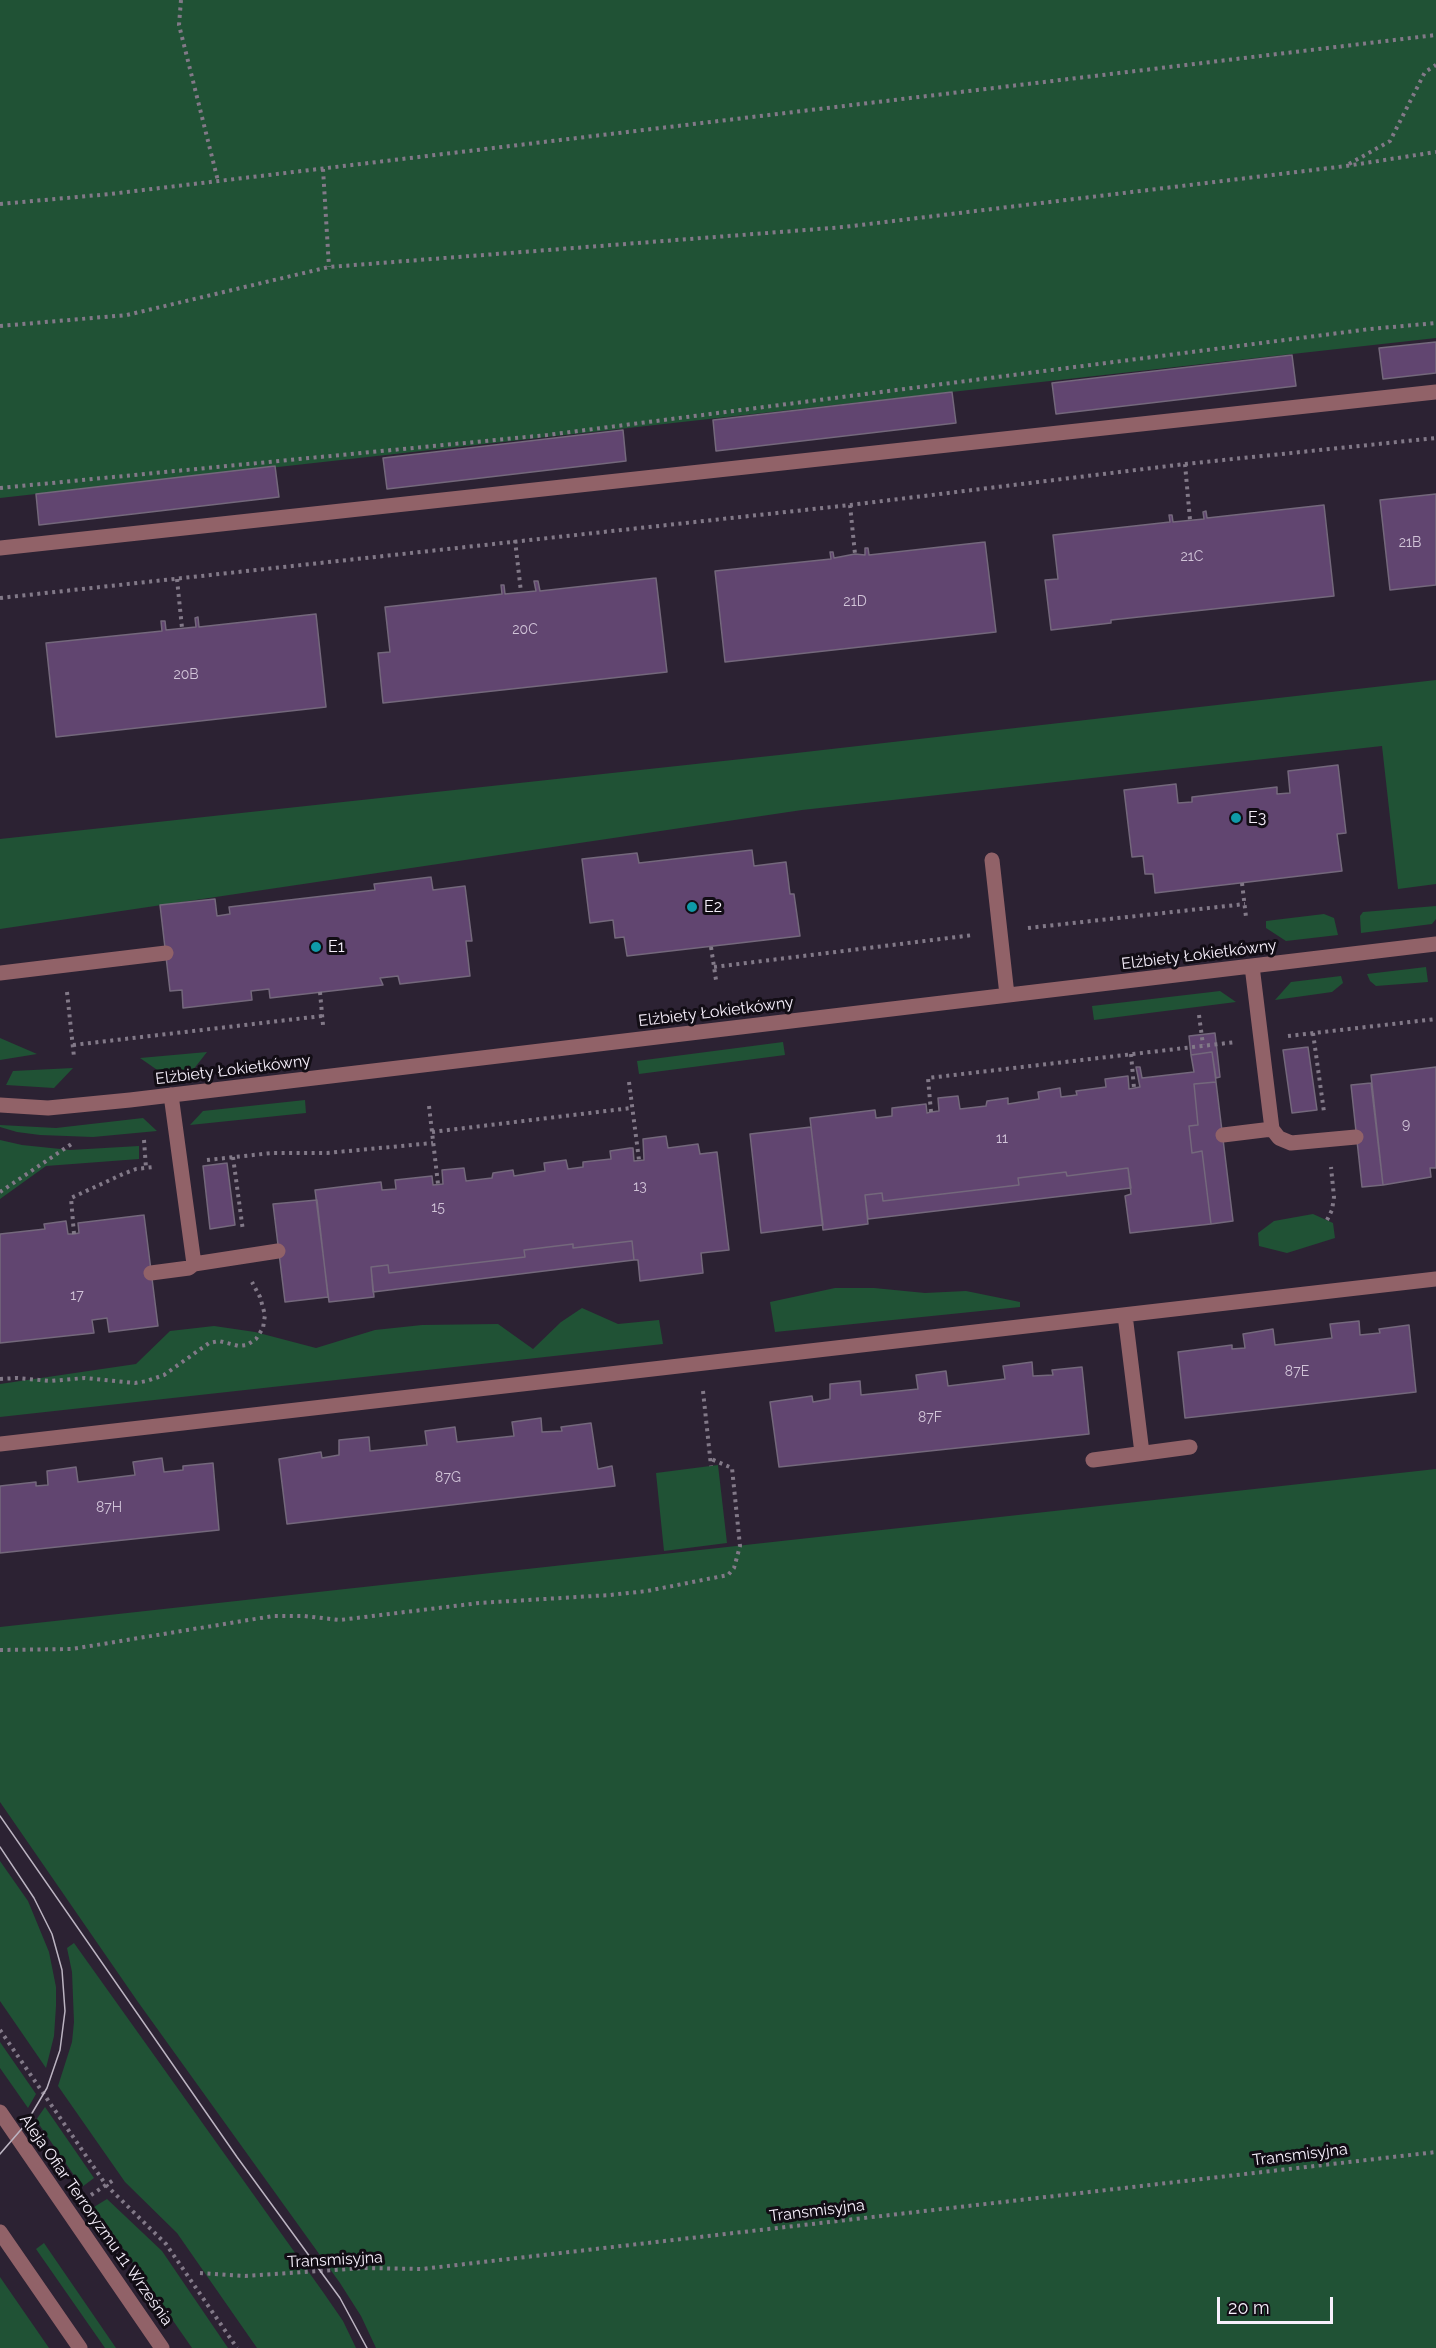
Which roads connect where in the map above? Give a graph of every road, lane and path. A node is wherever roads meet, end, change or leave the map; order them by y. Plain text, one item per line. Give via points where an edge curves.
1 (181, 0) edge
2 (1436, 35) edge
3 (1436, 65) edge
4 (1436, 152) edge
5 (1346, 166) junction
6 (323, 169) junction
7 (218, 181) junction
8 (0, 204) edge
9 (329, 267) junction
10 (1436, 323) edge
11 (0, 326) edge
12 (1436, 392) edge
13 (1436, 438) edge
14 (1185, 465) junction
15 (0, 488) edge
16 (850, 505) junction
17 (1190, 520) dead end
18 (515, 540) junction
19 (0, 548) edge
20 (855, 554) dead end
21 (177, 579) junction
22 (521, 592) dead end
23 (0, 598) edge
24 (182, 628) dead end
25 (992, 860) dead end
26 (1242, 883) dead end
27 (1246, 917) dead end
28 (1436, 944) edge
29 (711, 947) dead end
30 (166, 953) dead end
31 (64, 965) junction
32 (1252, 966) junction
33 (0, 973) edge
34 (716, 980) dead end
35 (320, 992) dead end
36 (1007, 995) junction
37 (1199, 1015) dead end
38 (322, 1016) junction
39 (1436, 1019) edge
40 (323, 1025) dead end
41 (1260, 1039) junction
42 (73, 1045) junction
43 (1203, 1045) junction
44 (1131, 1054) junction
45 (74, 1057) dead end
46 (628, 1082) dead end
47 (1134, 1088) dead end
48 (171, 1095) junction
49 (0, 1105) edge
50 (429, 1106) dead end
51 (631, 1108) junction
52 (932, 1112) dead end
53 (1272, 1129) junction
54 (432, 1132) junction
55 (1223, 1135) dead end
56 (1356, 1137) dead end
57 (144, 1140) dead end
58 (73, 1143) dead end
59 (433, 1143) junction
60 (233, 1157) junction
61 (639, 1160) dead end
62 (182, 1163) junction
63 (146, 1168) junction
64 (438, 1184) dead end
65 (0, 1192) edge
66 (74, 1234) dead end
67 (278, 1251) dead end
68 (246, 1256) junction
69 (194, 1264) junction
70 (152, 1273) dead end
71 (1436, 1279) edge
72 (1125, 1315) junction
73 (0, 1379) edge
74 (702, 1381) dead end
75 (0, 1444) edge
76 (1190, 1447) dead end
77 (1142, 1453) junction
78 (711, 1459) junction
79 (1093, 1460) dead end
80 (711, 1466) dead end
81 (0, 1650) edge
82 (0, 2030) edge
83 (0, 2112) edge
84 (5, 2131) edge
85 (1436, 2152) edge
86 (115, 2179) dead end
87 (106, 2185) junction
88 (86, 2199) dead end
89 (0, 2232) edge
90 (200, 2273) dead end
91 (80, 2348) edge
92 (162, 2348) edge
93 (237, 2348) edge

1 - 7 path via 180,25
2 - 6 path
3 - 5 path via 1425,72 1390,141
4 - 5 path
5 - 9 path via 844,227
6 - 7 path
6 - 9 path
7 - 8 path
9 - 11 path via 127,315
10 - 15 path via 547,435
12 - 19 street
13 - 14 path
14 - 16 path
14 - 17 path
16 - 18 path
16 - 20 path
18 - 21 path
18 - 22 path
21 - 23 path
21 - 24 path
25 - 36 street
26 - 27 path
28 - 32 street, Elżbiety Łokietkówny
29 - 34 path
30 - 31 street
31 - 33 street
31 - 42 path
32 - 36 street, Elżbiety Łokietkówny
32 - 41 street
35 - 38 path
36 - 48 street, Elżbiety Łokietkówny
37 - 43 path
38 - 40 path
38 - 42 path
39 - 41 path
41 - 43 path
41 - 53 street
42 - 45 path
43 - 44 path
44 - 47 path
44 - 52 path via 928,1078
46 - 51 path
48 - 49 street, Elżbiety Łokietkówny via 48,1108
48 - 62 street
50 - 54 path
51 - 54 path
51 - 61 path
53 - 55 street
53 - 56 street via 1279,1138 1291,1143
54 - 59 path
57 - 63 path
58 - 65 path
59 - 60 path
59 - 64 path
60 - 62 path
60 - 68 path
62 - 63 path
62 - 69 street
63 - 66 path via 71,1198
67 - 68 street
68 - 69 street
68 - 73 path via 250,1280 265,1315 263,1328 247,1345 209,1343 164,1375 147,1382
69 - 70 street
71 - 72 street
72 - 75 street
72 - 77 street
74 - 78 path
76 - 77 street
77 - 79 street
78 - 80 path
78 - 81 path via 732,1467 740,1546 728,1575 610,1595 479,1604 340,1620 273,1616 72,1649
82 - 87 path
83 - 84 street, Aleja Ofiar Terroryzmu 11 Września
84 - 92 street, Aleja Ofiar Terroryzmu 11 Września
85 - 90 path, Transmisyjna via 422,2269 363,2268 245,2276
86 - 87 path
87 - 88 path
87 - 93 path via 166,2244
89 - 91 street

